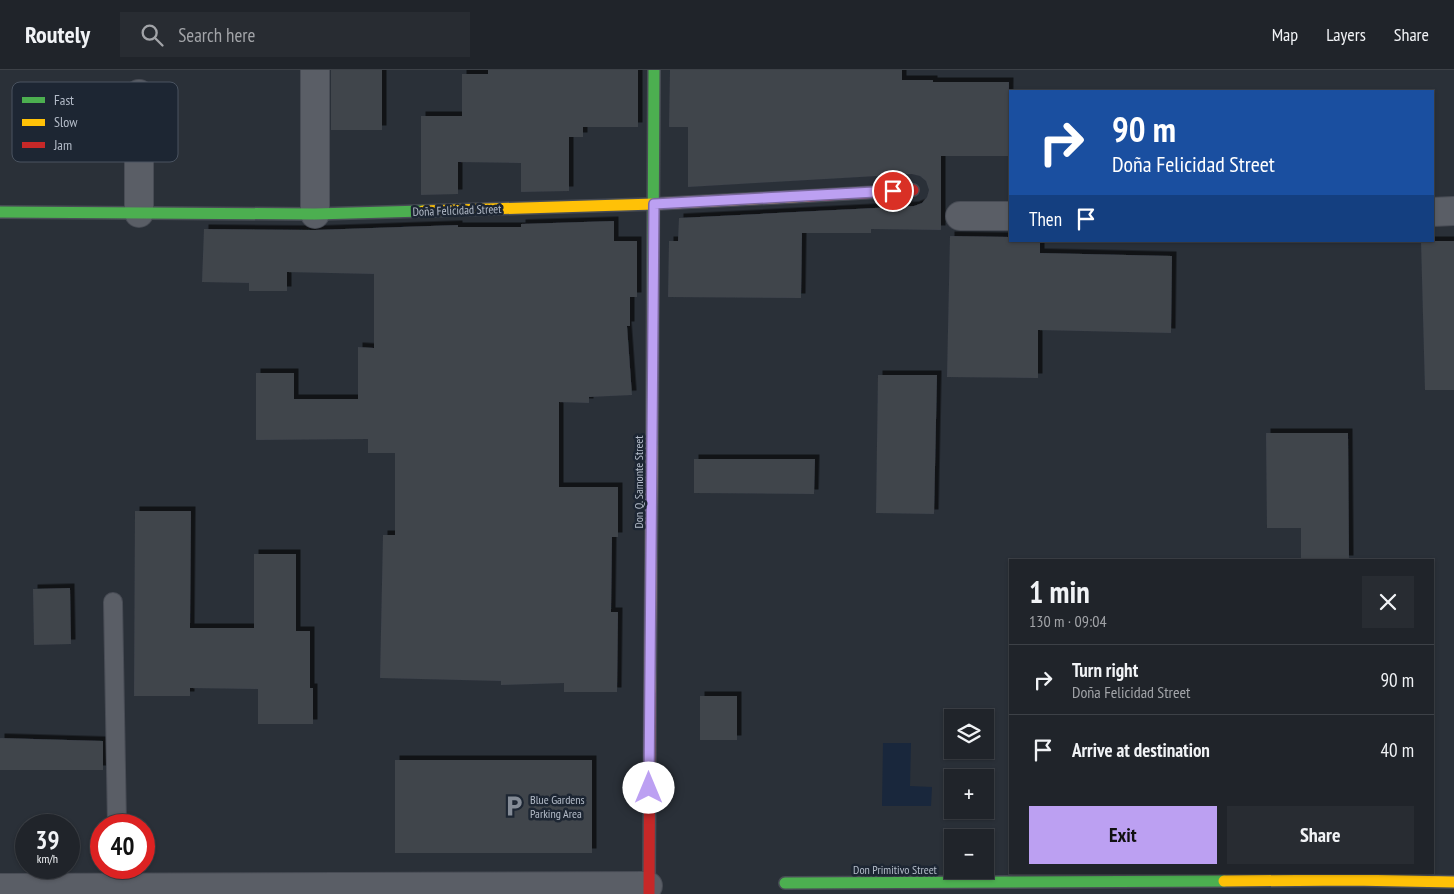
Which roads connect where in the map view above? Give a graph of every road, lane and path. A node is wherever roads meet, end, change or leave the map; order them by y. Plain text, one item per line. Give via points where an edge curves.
1 (315, 70) edge
2 (654, 70) edge
3 (139, 162) edge
4 (913, 190) dead end
5 (654, 204) junction
6 (0, 212) edge
7 (1434, 212) edge
8 (1454, 212) edge
9 (139, 213) junction
10 (315, 214) junction
11 (960, 216) dead end
12 (1009, 216) edge
13 (113, 602) dead end
14 (117, 814) edge
15 (107, 879) edge
16 (124, 879) edge
17 (1454, 882) edge
18 (785, 883) dead end
19 (0, 888) edge
20 (648, 890) edge
21 (180, 891) edge

1 - 10 street
2 - 5 street, Don Q. Samonte Street
3 - 9 street
4 - 5 street, Doña Felicidad Street
5 - 10 street, Doña Felicidad Street
5 - 20 street, Don Q. Samonte Street
6 - 9 street, Doña Felicidad Street
7 - 8 street
9 - 10 street, Doña Felicidad Street
11 - 12 street
13 - 14 lane
15 - 19 street
16 - 21 street
17 - 18 street, Don Primitivo Street
20 - 21 street

